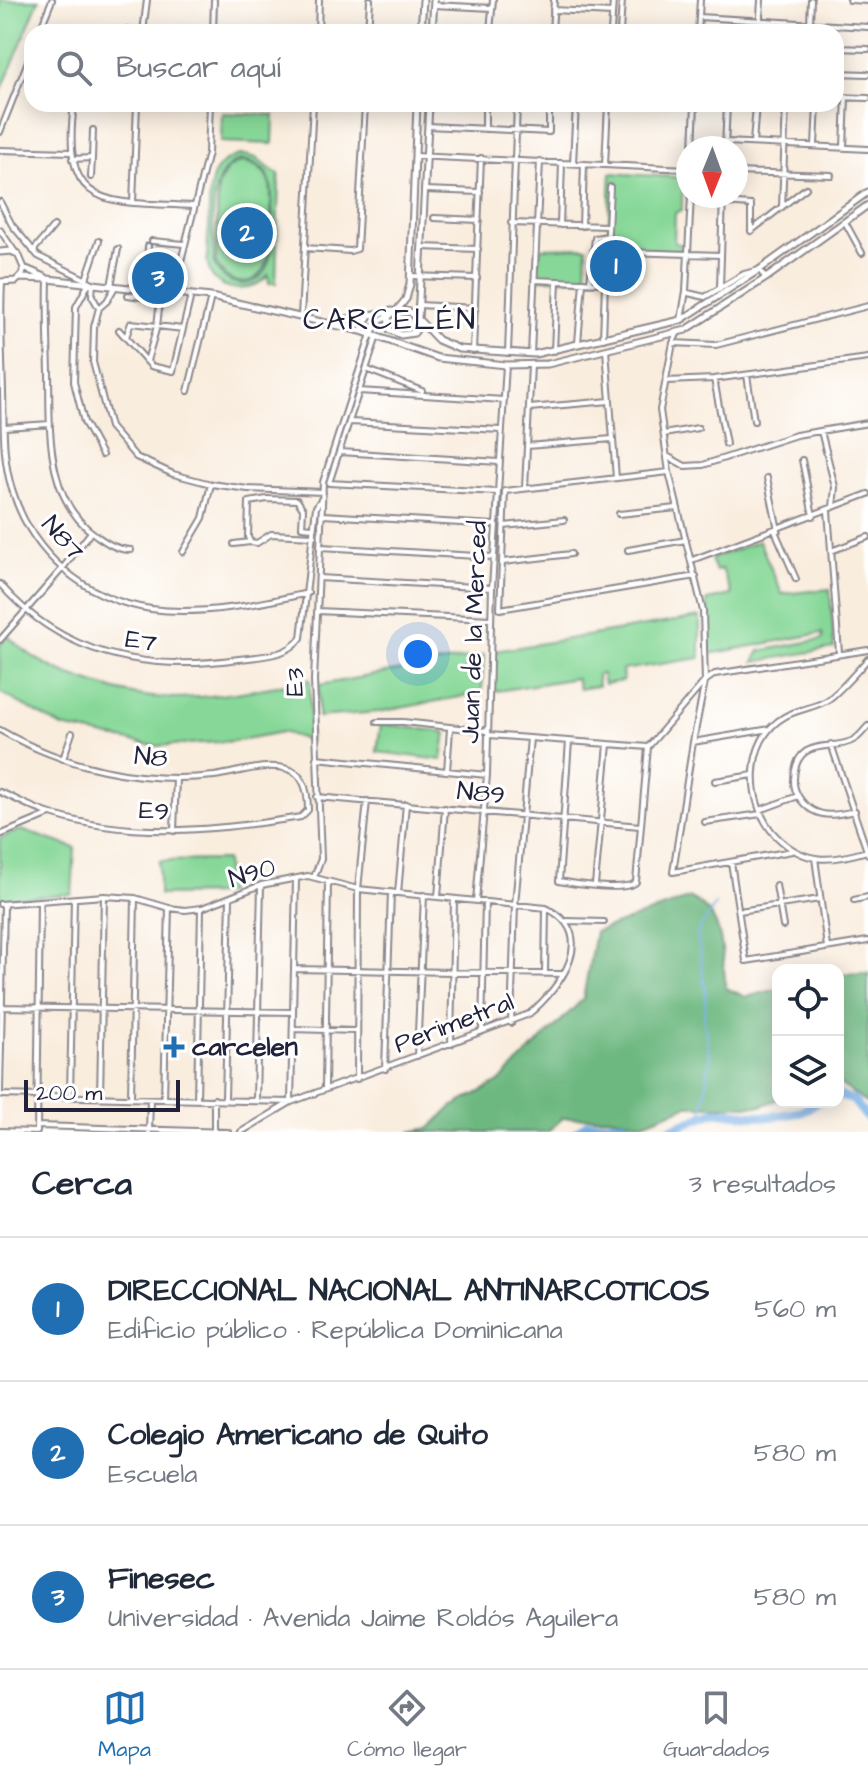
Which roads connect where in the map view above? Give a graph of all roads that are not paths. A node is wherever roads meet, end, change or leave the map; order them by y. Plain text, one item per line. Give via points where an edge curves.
1 (52, 0) edge
2 (147, 0) edge
3 (214, 0) edge
4 (319, 0) edge
5 (370, 0) edge
6 (423, 0) edge
7 (493, 0) edge
8 (554, 0) edge
9 (613, 0) edge
10 (622, 0) edge
11 (700, 0) edge
12 (761, 0) edge
13 (811, 0) edge
14 (850, 0) edge
15 (868, 1) edge
16 (434, 2) edge
17 (492, 8) junction
18 (553, 10) junction
19 (612, 13) junction
20 (699, 17) junction
21 (759, 20) junction
22 (810, 23) junction
23 (42, 24) edge
24 (145, 24) edge
25 (213, 24) edge
26 (318, 24) edge
27 (368, 24) edge
28 (422, 24) edge
29 (432, 24) edge
30 (490, 24) edge
31 (552, 24) edge
32 (611, 24) edge
33 (620, 24) edge
34 (699, 24) edge
35 (759, 24) edge
36 (820, 24) edge
37 (844, 26) edge
38 (868, 27) edge
39 (844, 48) edge
40 (868, 49) edge
41 (24, 71) edge
42 (844, 73) edge
43 (868, 74) edge
44 (846, 97) joint
45 (868, 98) edge
46 (74, 112) edge
47 (137, 112) edge
48 (210, 112) edge
49 (313, 112) edge
50 (365, 112) edge
51 (417, 112) edge
52 (429, 112) edge
53 (485, 112) edge
54 (516, 112) edge
55 (549, 112) edge
56 (576, 112) edge
57 (608, 112) edge
58 (695, 112) edge
59 (727, 112) edge
60 (755, 112) edge
61 (786, 112) edge
62 (816, 112) edge
63 (428, 126) junction
64 (485, 129) junction
65 (93, 130) dead end
66 (515, 130) junction
67 (0, 132) edge
68 (694, 136) edge
69 (725, 136) edge
70 (748, 143) edge
71 (753, 143) junction
72 (784, 145) junction
73 (814, 146) junction
74 (844, 148) junction
75 (868, 149) edge
76 (0, 150) edge
77 (71, 152) junction
78 (415, 156) junction
79 (425, 156) junction
80 (92, 158) junction
81 (481, 158) junction
82 (72, 159) junction
83 (514, 159) junction
84 (540, 161) junction
85 (562, 162) junction
86 (573, 163) junction
87 (584, 163) junction
88 (605, 165) junction
89 (676, 168) edge
90 (748, 173) edge
91 (783, 175) junction
92 (831, 175) dead end
93 (91, 177) dead end
94 (610, 187) dead end
95 (806, 188) dead end
96 (424, 190) junction
97 (480, 192) junction
98 (868, 192) edge
99 (0, 202) edge
100 (133, 202) junction
101 (748, 205) edge
102 (868, 205) edge
103 (193, 206) junction
104 (782, 207) junction
105 (690, 208) edge
106 (723, 208) edge
107 (434, 218) dead end
108 (479, 220) junction
109 (845, 222) junction
110 (511, 223) junction
111 (538, 223) junction
112 (560, 225) junction
113 (54, 226) dead end
114 (582, 226) junction
115 (607, 226) junction
116 (0, 230) edge
117 (607, 236) junction
118 (99, 241) dead end
119 (152, 241) dead end
120 (184, 244) junction
121 (796, 244) junction
122 (148, 246) dead end
123 (422, 247) junction
124 (305, 248) junction
125 (118, 249) dead end
126 (478, 249) junction
127 (33, 251) junction
128 (594, 251) junction
129 (0, 252) edge
130 (15, 252) junction
131 (607, 252) junction
132 (802, 252) junction
133 (862, 253) dead end
134 (688, 255) junction
135 (721, 255) junction
136 (24, 268) junction
137 (759, 270) junction
138 (593, 272) junction
139 (410, 276) junction
140 (420, 276) junction
141 (602, 277) junction
142 (19, 278) junction
143 (477, 278) junction
144 (766, 278) junction
145 (48, 279) junction
146 (534, 280) junction
147 (557, 280) junction
148 (1, 282) edge
149 (90, 282) junction
150 (583, 282) junction
151 (590, 282) junction
152 (605, 283) junction
153 (113, 286) junction
154 (720, 287) junction
155 (146, 290) junction
156 (686, 291) junction
157 (173, 293) junction
158 (128, 295) dead end
159 (191, 295) junction
160 (211, 297) junction
161 (418, 305) junction
162 (868, 306) edge
163 (99, 308) junction
164 (476, 308) junction
165 (393, 312) junction
166 (369, 315) junction
167 (301, 316) junction
168 (419, 320) junction
169 (681, 320) junction
170 (328, 322) junction
171 (157, 326) junction
172 (183, 329) junction
173 (119, 330) dead end
174 (361, 331) junction
175 (678, 332) junction
176 (396, 334) junction
177 (374, 335) junction
178 (126, 337) junction
179 (603, 339) junction
180 (673, 343) junction
181 (577, 345) junction
182 (606, 350) junction
183 (473, 351) junction
184 (554, 351) junction
185 (508, 353) junction
186 (531, 354) junction
187 (868, 358) edge
188 (147, 361) junction
189 (506, 365) junction
190 (531, 365) junction
191 (366, 369) junction
192 (747, 375) junction
193 (714, 379) junction
194 (666, 381) junction
195 (188, 391) dead end
196 (359, 391) junction
197 (428, 394) junction
198 (504, 400) junction
199 (610, 401) junction
200 (529, 408) junction
201 (754, 421) dead end
202 (350, 422) junction
203 (50, 424) junction
204 (868, 424) edge
205 (4, 427) junction
206 (698, 428) dead end
207 (501, 430) junction
208 (821, 431) junction
209 (664, 434) junction
210 (612, 439) junction
211 (726, 444) dead end
212 (527, 446) junction
213 (340, 452) junction
214 (102, 455) dead end
215 (667, 456) junction
216 (802, 460) dead end
217 (499, 462) junction
218 (669, 472) junction
219 (616, 478) junction
220 (767, 478) dead end
221 (211, 484) junction
222 (525, 488) junction
223 (324, 490) junction
224 (497, 492) junction
225 (868, 494) edge
226 (677, 508) junction
227 (830, 509) junction
228 (619, 514) dead end
229 (323, 515) junction
230 (813, 516) junction
231 (564, 520) dead end
232 (495, 525) junction
233 (504, 526) junction
234 (314, 528) junction
235 (777, 530) junction
236 (91, 532) junction
237 (314, 536) junction
238 (868, 537) edge
239 (686, 540) junction
240 (250, 542) junction
241 (234, 544) dead end
242 (321, 547) junction
243 (131, 550) dead end
244 (628, 550) dead end
245 (831, 551) junction
246 (183, 552) dead end
247 (571, 554) dead end
248 (494, 557) junction
249 (692, 560) junction
250 (503, 562) junction
251 (62, 569) junction
252 (696, 576) junction
253 (319, 578) junction
254 (796, 579) dead end
255 (0, 584) edge
256 (492, 588) junction
257 (308, 593) junction
258 (26, 610) junction
259 (317, 611) junction
260 (491, 619) junction
261 (0, 640) edge
262 (868, 650) edge
263 (839, 653) junction
264 (868, 659) edge
265 (705, 681) junction
266 (377, 722) dead end
267 (868, 726) edge
268 (450, 728) junction
269 (770, 729) junction
270 (0, 730) edge
271 (72, 733) dead end
272 (488, 733) junction
273 (530, 738) junction
274 (569, 741) junction
275 (693, 742) junction
276 (608, 744) junction
277 (831, 744) junction
278 (648, 747) junction
279 (316, 758) junction
280 (63, 759) junction
281 (447, 771) junction
282 (487, 775) junction
283 (753, 775) junction
284 (176, 778) junction
285 (715, 781) dead end
286 (0, 792) edge
287 (798, 796) junction
288 (317, 797) junction
289 (367, 801) junction
290 (406, 804) junction
291 (445, 808) junction
292 (308, 810) joint
293 (855, 811) junction
294 (484, 812) junction
295 (761, 812) junction
296 (51, 814) junction
297 (522, 815) junction
298 (562, 819) junction
299 (600, 822) junction
300 (705, 822) dead end
301 (868, 822) edge
302 (640, 826) junction
303 (860, 826) junction
304 (174, 831) junction
305 (0, 835) edge
306 (792, 851) junction
307 (867, 852) edge
308 (815, 858) junction
309 (731, 862) junction
310 (314, 877) junction
311 (296, 879) junction
312 (328, 882) junction
313 (261, 885) junction
314 (595, 885) junction
315 (776, 885) dead end
316 (358, 889) junction
317 (391, 892) junction
318 (398, 893) junction
319 (424, 895) junction
320 (104, 896) junction
321 (438, 897) junction
322 (868, 897) edge
323 (135, 898) junction
324 (230, 898) junction
325 (74, 899) junction
326 (454, 899) junction
327 (820, 899) junction
328 (854, 900) dead end
329 (476, 901) junction
330 (40, 902) junction
331 (485, 902) junction
332 (2, 904) edge
333 (515, 905) junction
334 (779, 905) junction
335 (169, 908) junction
336 (202, 908) junction
337 (546, 908) junction
338 (738, 911) junction
339 (567, 921) junction
340 (604, 922) dead end
341 (783, 926) dead end
342 (868, 941) edge
343 (827, 948) junction
344 (295, 969) junction
345 (326, 970) junction
346 (356, 970) junction
347 (387, 970) junction
348 (420, 970) junction
349 (453, 970) junction
350 (483, 971) junction
351 (513, 971) junction
352 (545, 973) junction
353 (563, 974) junction
354 (1, 1007) edge
355 (38, 1008) junction
356 (72, 1008) junction
357 (102, 1009) junction
358 (133, 1010) junction
359 (166, 1011) junction
360 (199, 1011) junction
361 (227, 1011) junction
362 (258, 1012) junction
363 (293, 1012) junction
364 (511, 1023) junction
365 (294, 1029) junction
366 (326, 1030) junction
367 (355, 1031) junction
368 (482, 1032) junction
369 (451, 1044) junction
370 (417, 1056) junction
371 (385, 1069) junction
372 (357, 1079) junction
373 (325, 1089) junction
374 (0, 1093) edge
375 (36, 1096) junction
376 (70, 1096) junction
377 (100, 1097) junction
378 (131, 1097) junction
379 (164, 1098) junction
380 (150, 1099) junction
381 (197, 1099) junction
382 (214, 1099) junction
383 (225, 1099) junction
384 (256, 1100) junction
385 (291, 1102) junction
386 (37, 1130) edge
387 (0, 1131) edge
388 (149, 1131) edge
389 (214, 1131) edge
390 (228, 1132) edge
391 (241, 1132) edge

1 - 23 street
2 - 24 street
3 - 25 street
4 - 26 street
5 - 27 street
6 - 28 street
7 - 17 street
8 - 18 street
9 - 19 street
10 - 33 street
11 - 20 street
12 - 21 street
13 - 22 street
14 - 15 street
16 - 17 street
16 - 29 street
17 - 30 street
18 - 19 street
18 - 31 street
19 - 32 street
20 - 21 street
20 - 34 street
21 - 22 street
21 - 35 street
22 - 36 street
37 - 38 street
39 - 40 street
41 - 67 street
42 - 43 street
44 - 45 street
44 - 74 street
46 - 77 street
47 - 100 street
48 - 103 street via 209,144
49 - 124 street
50 - 124 street via 357,249
51 - 78 street
52 - 63 street
53 - 64 street
54 - 66 street
55 - 66 street via 549,132
56 - 86 street
57 - 88 street
58 - 68 street
59 - 69 street
60 - 71 street
61 - 72 street
62 - 73 street
63 - 64 street
63 - 79 street
64 - 66 street
65 - 80 street
66 - 83 street
70 - 71 street
71 - 72 street
72 - 73 street
72 - 91 street
73 - 74 street
74 - 75 street
76 - 77 street
77 - 82 street
78 - 79 street
78 - 139 street
79 - 81 street
79 - 96 street
80 - 82 street
80 - 93 street
81 - 83 street
81 - 97 street
82 - 100 street via 93,193 108,201
83 - 84 street
83 - 110 street
84 - 85 street
84 - 111 street
85 - 86 street
85 - 112 street
86 - 87 street
87 - 88 street
87 - 114 street
88 - 89 street
90 - 91 street
91 - 92 street
91 - 104 street
94 - 115 street
95 - 104 street
96 - 97 street
96 - 123 street
97 - 108 street
98 - 121 street
99 - 127 street
100 - 103 street
101 - 104 street via 751,231
102 - 109 street
103 - 120 street
105 - 134 street
106 - 135 street
107 - 108 street
108 - 126 street
109 - 132 street
109 - 133 street
110 - 111 street
110 - 185 street
111 - 112 street
111 - 146 street
112 - 114 street
113 - 127 street
114 - 115 street
115 - 117 street
116 - 130 street
117 - 128 street via 596,236
117 - 131 street
118 - 149 street
119 - 120 street
120 - 157 street
121 - 132 street
121 - 137 street
122 - 155 street
123 - 126 street
123 - 140 street
124 - 167 street
125 - 153 street
126 - 143 street
127 - 149 street
128 - 131 street
128 - 138 street
129 - 130 street
130 - 136 street
131 - 134 street
131 - 141 street
132 - 144 street
134 - 135 street
134 - 156 street
135 - 154 street
136 - 142 street
136 - 145 street
137 - 144 street
137 - 154 street
137 - 169 street
138 - 141 street
138 - 151 street
139 - 140 street
139 - 165 street via 406,299
140 - 143 street
140 - 161 street
141 - 152 street
142 - 145 street
142 - 148 street
143 - 164 street
144 - 175 street
145 - 149 street
145 - 203 street
146 - 147 street
146 - 186 street
147 - 150 street
147 - 184 street
148 - 205 street, N87
149 - 153 street
149 - 163 street
149 - 214 street via 76,307 74,382 84,422
150 - 151 street
150 - 181 street
151 - 152 street
152 - 179 street
153 - 155 street
153 - 163 street
154 - 156 street via 705,297
155 - 157 street
156 - 169 street
157 - 159 street
158 - 171 street via 160,300
159 - 160 street
159 - 172 street
160 - 167 street
160 - 195 street
161 - 164 street
161 - 168 street
162 - 180 street via 716,345
163 - 221 street via 93,362 110,427 136,457
164 - 183 street
165 - 166 street
165 - 168 street via 410,312
165 - 176 street via 387,325
165 - 177 street, E3 via 377,323
166 - 170 street
166 - 174 street
167 - 170 street
168 - 176 street via 414,333
168 - 183 street via 438,340
169 - 179 street
170 - 174 street
171 - 172 street
171 - 178 street via 131,323
171 - 188 street
172 - 188 street via 173,371 153,368
173 - 178 street
174 - 177 street
175 - 180 street
175 - 182 street
176 - 177 street
177 - 189 street via 438,358
177 - 191 street, E3
177 - 223 street, E3
178 - 188 street
179 - 181 street
180 - 194 street
181 - 184 street
182 - 190 street
182 - 199 street
183 - 185 street
184 - 186 street
185 - 186 street
187 - 192 street
189 - 190 street
189 - 198 street, Juan de la Merced
190 - 200 street
191 - 196 street, E3
191 - 197 street
192 - 193 street
192 - 201 street
193 - 194 street
193 - 211 street
194 - 209 street via 660,410
196 - 197 street
196 - 202 street, E3
197 - 198 street
198 - 207 street, Juan de la Merced
199 - 200 street
199 - 210 street
200 - 212 street
202 - 207 street
202 - 213 street, E3
203 - 205 street
203 - 236 street via 58,483 72,512
204 - 208 street
205 - 251 street, N87 via 11,485 21,516
206 - 209 street
207 - 217 street, Juan de la Merced
208 - 215 street via 703,465 685,466
208 - 227 street via 835,487
209 - 215 street
210 - 212 street
210 - 219 street
212 - 222 street
213 - 217 street
213 - 223 street, E3
215 - 218 street
216 - 230 street
217 - 224 street, Juan de la Merced
218 - 219 street
218 - 226 street
219 - 222 street
220 - 235 street
221 - 223 street
221 - 246 street via 203,518
222 - 233 street via 505,491
223 - 224 street
223 - 229 street, E3
223 - 234 street
224 - 232 street, Juan de la Merced
225 - 227 street
226 - 228 street
226 - 239 street
227 - 230 street
227 - 245 street
229 - 232 street
229 - 242 street, E3
230 - 235 street
231 - 233 street
232 - 248 street, Juan de la Merced
233 - 250 street
234 - 237 street
234 - 240 street via 302,527 303,509 297,500 252,500
235 - 249 street
235 - 254 street
236 - 243 street via 121,550
236 - 251 street
237 - 240 street via 271,534
237 - 257 street
238 - 245 street
239 - 244 street
239 - 249 street
240 - 241 street
242 - 248 street
242 - 253 street, E3
245 - 263 street
247 - 250 street
248 - 256 street, Juan de la Merced
249 - 252 street
250 - 252 street via 500,609
251 - 257 street, N87 via 114,599 151,609 221,608
251 - 258 street
252 - 265 street
253 - 256 street
253 - 259 street, E3
255 - 258 street, E7
256 - 260 street, Juan de la Merced
257 - 258 street, E7 via 304,628 295,646 276,654 196,664 127,659 92,649
258 - 261 street
259 - 260 street
259 - 279 street, E3
260 - 272 street, Juan de la Merced
262 - 263 street
263 - 265 street via 715,674
264 - 269 street via 827,701 803,707
265 - 275 street
265 - 278 street
266 - 268 street
267 - 277 street via 853,741
268 - 272 street
268 - 281 street
269 - 275 street
269 - 283 street
270 - 280 street, N8
271 - 280 street
272 - 273 street
272 - 282 street, Juan de la Merced
273 - 274 street
273 - 297 street
274 - 276 street
274 - 298 street
275 - 309 street via 673,872
276 - 278 street
276 - 299 street
277 - 287 street via 805,753 796,765 793,782
277 - 293 street
278 - 302 street
279 - 281 street
279 - 288 street, E3
280 - 284 street, N8 via 90,768
281 - 282 street
282 - 294 street, Juan de la Merced
283 - 285 street
283 - 295 street
284 - 292 street, N8 via 275,767 297,773
284 - 304 street
286 - 296 street, E9
287 - 293 street via 818,813
287 - 295 street
288 - 289 street, N89
288 - 310 street, E3 via 321,859
289 - 290 street, N89
289 - 316 street
290 - 291 street, N89
290 - 318 street
291 - 294 street, N89
291 - 321 street
292 - 304 street, E9 via 286,820
293 - 303 street
294 - 297 street, N89
294 - 329 street, Juan de la Merced
295 - 300 street
295 - 306 street
296 - 304 street, E9
296 - 305 street
297 - 298 street, N89
297 - 333 street
298 - 299 street, N89
298 - 314 street via 559,881
299 - 302 street, N89
299 - 314 street
301 - 303 street
302 - 314 street via 633,886
303 - 307 street
306 - 308 street
306 - 309 street
307 - 308 street
308 - 327 street
309 - 338 street
310 - 311 street, N90
310 - 312 street, N90
311 - 313 street, N90
311 - 344 street
312 - 316 street, N90
312 - 345 street
313 - 324 street, N90
313 - 362 street
315 - 334 street
316 - 317 street, N90
316 - 346 street
317 - 318 street, N90
317 - 347 street
318 - 319 street, N90
319 - 321 street, N90
319 - 348 street
320 - 323 street, N90
320 - 325 street, N90
320 - 357 street
321 - 326 street, N90
322 - 328 street
323 - 335 street, N90
323 - 358 street
324 - 336 street, N90
324 - 361 street
325 - 330 street, N90
325 - 356 street
326 - 329 street, N90
326 - 349 street
327 - 334 street
327 - 343 street
329 - 331 street, N90
330 - 332 street, N90
330 - 355 street
331 - 333 street, N90
331 - 350 street
332 - 354 street
333 - 337 street
333 - 351 street
334 - 338 street
334 - 341 street
335 - 336 street, N90
335 - 359 street
336 - 360 street
337 - 339 street
337 - 352 street
338 - 343 street via 746,961
339 - 340 street
339 - 353 street, Perimetral via 573,949
342 - 343 street
344 - 345 street
344 - 363 street
345 - 346 street
345 - 366 street
346 - 347 street
346 - 367 street
347 - 348 street
347 - 371 street
348 - 349 street
348 - 370 street
349 - 350 street
349 - 369 street
350 - 351 street
350 - 368 street
351 - 352 street
351 - 364 street
352 - 353 street
353 - 364 street, Perimetral via 540,1005
354 - 355 street
354 - 374 street
355 - 356 street
355 - 375 street
356 - 357 street
356 - 376 street
357 - 358 street
357 - 377 street
358 - 359 street
358 - 378 street
359 - 360 street
359 - 379 street
360 - 361 street
360 - 381 street
361 - 362 street
361 - 383 street
362 - 363 street
362 - 384 street
363 - 365 street
364 - 368 street, Perimetral
365 - 366 street
365 - 385 street
366 - 367 street
366 - 373 street
367 - 372 street
368 - 369 street, Perimetral
369 - 370 street, Perimetral
370 - 371 street, Perimetral
371 - 372 street, Perimetral
372 - 373 street, Perimetral
373 - 385 street, Perimetral
374 - 375 street
375 - 376 street
375 - 386 street
376 - 377 street
377 - 378 street
378 - 380 street
379 - 380 street
379 - 381 street
380 - 388 street
381 - 382 street
382 - 383 street
382 - 389 street
383 - 384 street
384 - 385 street
385 - 391 street, Perimetral
386 - 387 street
386 - 388 street
388 - 389 street
389 - 390 street

